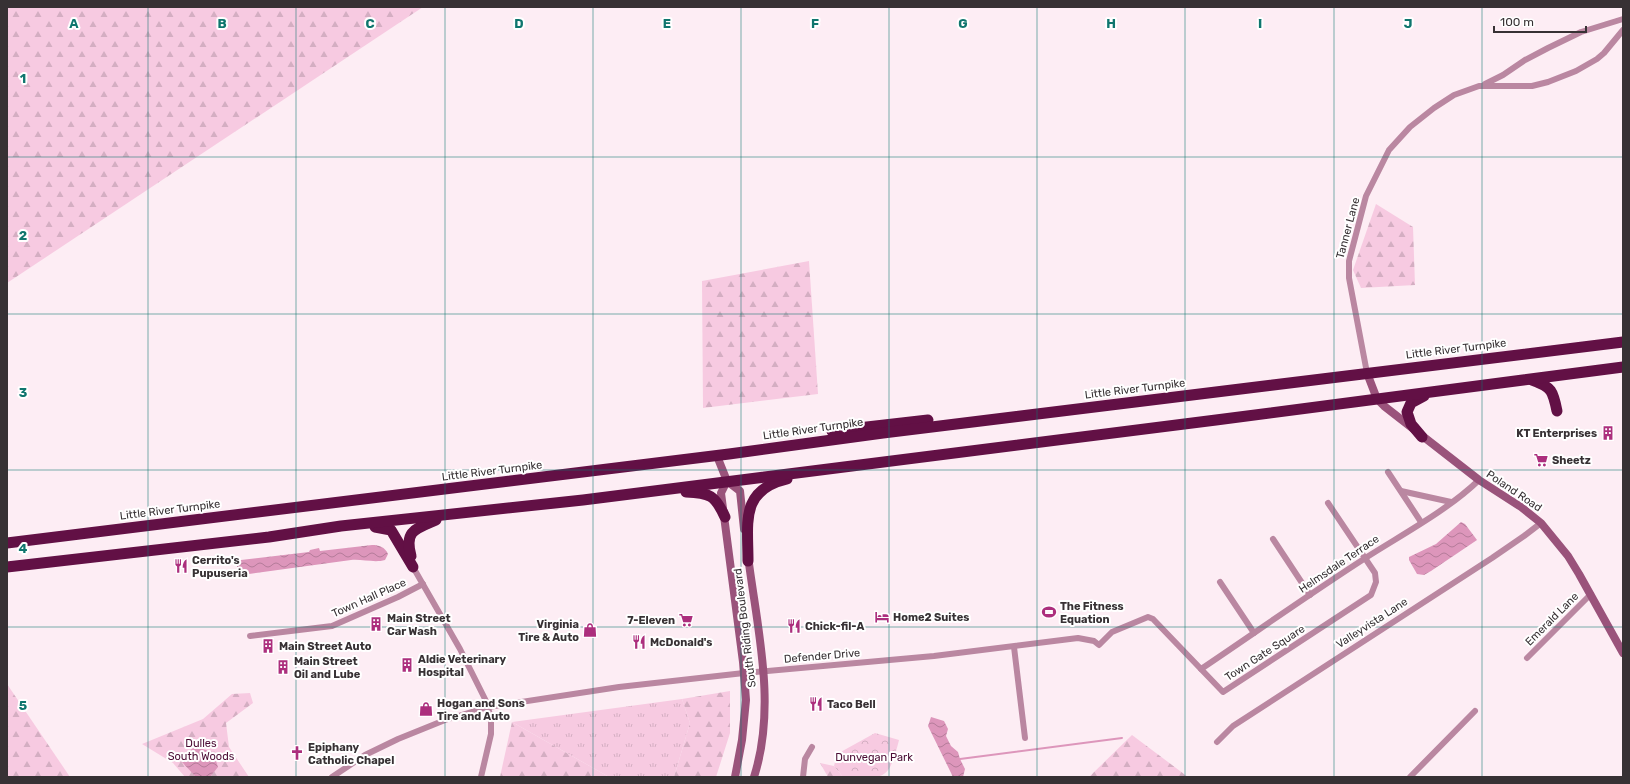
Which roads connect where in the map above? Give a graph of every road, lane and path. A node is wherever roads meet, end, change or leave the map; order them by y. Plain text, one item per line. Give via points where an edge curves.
1 (1623, 19) edge
2 (1623, 30) edge
3 (1479, 86) junction
4 (1623, 342) edge
5 (1623, 367) edge
6 (1367, 373) junction
7 (1529, 379) junction
8 (1446, 390) junction
9 (1377, 399) junction
10 (1557, 411) dead end
11 (976, 422) junction
12 (832, 431) dead end
13 (1422, 437) junction
14 (717, 456) junction
15 (833, 468) junction
16 (1388, 472) dead end
17 (1479, 480) junction
18 (727, 481) junction
19 (656, 490) junction
20 (1401, 491) junction
21 (1451, 502) junction
22 (1328, 503) dead end
23 (448, 515) junction
24 (725, 517) junction
25 (1421, 522) junction
26 (1541, 523) junction
27 (342, 526) junction
28 (1273, 539) dead end
29 (7, 543) edge
30 (1365, 558) junction
31 (748, 561) junction
32 (7, 567) edge
33 (413, 567) junction
34 (1220, 582) dead end
35 (423, 584) junction
36 (1591, 594) junction
37 (1310, 595) junction
38 (1150, 617) joint
39 (1254, 633) junction
40 (250, 636) dead end
41 (1014, 647) junction
42 (1623, 653) edge
43 (1527, 658) dead end
44 (1200, 669) junction
45 (764, 672) junction
46 (744, 673) junction
47 (488, 707) junction
48 (1475, 711) dead end
49 (1025, 738) dead end
50 (1217, 742) dead end
51 (812, 747) dead end
52 (332, 777) edge
53 (481, 777) edge
54 (734, 777) edge
55 (754, 777) edge
56 (803, 777) edge
57 (1410, 777) edge

1 - 3 street via 1574,35
2 - 3 street, Tanner Lane via 1597,59 1548,82 1532,86
3 - 6 street, Tanner Lane via 1445,100 1402,135 1384,160 1366,196 1348,270
4 - 6 highway, Little River Turnpike
5 - 7 highway
6 - 9 street, Poland Road
6 - 11 highway, Little River Turnpike
7 - 8 highway
7 - 10 highway via 1550,389
8 - 9 highway
8 - 13 highway via 1418,398 1407,409 1408,419
9 - 13 street, Poland Road
9 - 15 highway
11 - 12 highway via 938,419
11 - 14 highway, Little River Turnpike
13 - 17 street, Poland Road
14 - 18 street, South Riding Boulevard
14 - 29 highway, Little River Turnpike
15 - 18 highway
15 - 31 highway via 777,482 759,492 752,503 749,515
16 - 20 street
17 - 21 street, Helmsdale Terrace
17 - 26 street, Poland Road
18 - 19 highway
18 - 24 street, South Riding Boulevard via 721,493
18 - 31 street, South Riding Boulevard via 740,491
19 - 23 highway
19 - 24 highway via 708,494 716,500
20 - 21 street
20 - 25 street
21 - 25 street, Helmsdale Terrace
22 - 30 street
23 - 27 highway
23 - 33 highway via 411,534 408,543
24 - 46 street, South Riding Boulevard
25 - 30 street, Helmsdale Terrace
26 - 36 street, Poland Road via 1568,556
26 - 50 street, Valleyvista Lane via 1492,558 1233,726
27 - 32 highway via 269,537
27 - 33 highway via 391,530
28 - 37 street
30 - 37 street, Helmsdale Terrace
30 - 44 street, Town Gate Square via 1376,582 1371,595 1367,598 1223,692
31 - 45 street, South Riding Boulevard
33 - 35 street
34 - 39 street
35 - 40 street, Town Hall Place via 332,626
35 - 47 street
36 - 42 street, Poland Road
36 - 43 street, Emerald Lane
37 - 39 street, Helmsdale Terrace
38 - 41 street, Defender Drive via 1112,632 1099,645 1094,641 1078,638
38 - 44 street, Town Gate Square
39 - 44 street, Helmsdale Terrace
41 - 45 street, Defender Drive
41 - 49 street
45 - 46 street, Defender Drive
45 - 55 street, South Riding Boulevard via 763,729
46 - 47 street, Defender Drive via 619,687
46 - 54 street, South Riding Boulevard via 745,718
47 - 52 street, Defender Drive via 445,720 398,739 365,755
47 - 53 street via 491,734
48 - 57 street
51 - 56 street via 805,759

